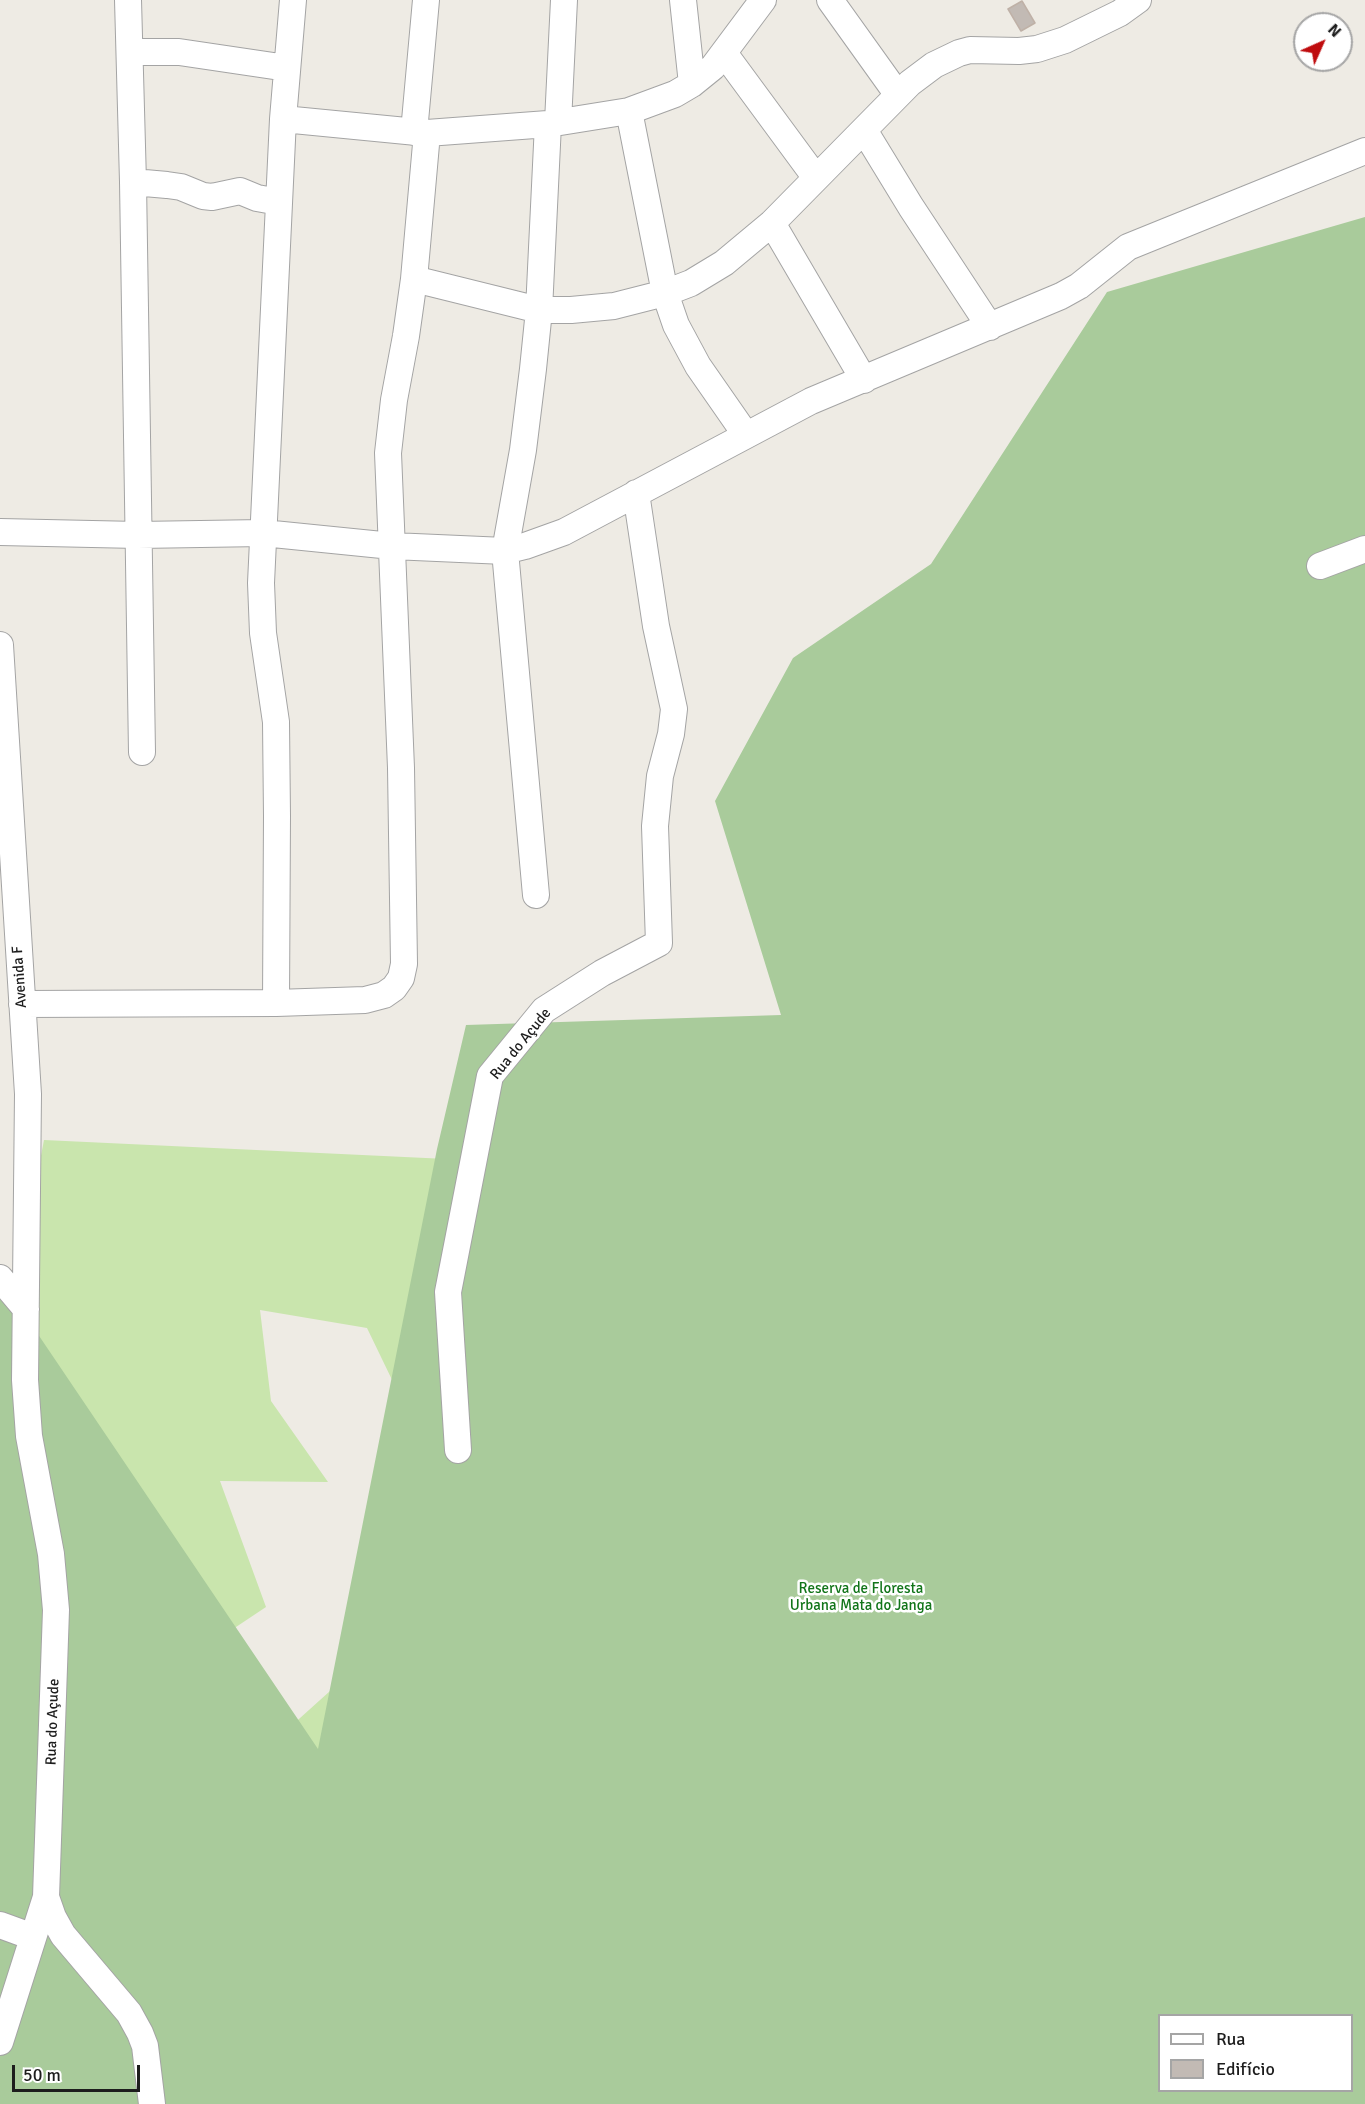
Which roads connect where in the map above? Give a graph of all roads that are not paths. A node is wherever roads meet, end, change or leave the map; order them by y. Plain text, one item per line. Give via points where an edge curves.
1 (128, 0) edge
2 (292, 0) edge
3 (426, 0) edge
4 (564, 0) edge
5 (683, 0) edge
6 (763, 0) edge
7 (830, 0) edge
8 (1138, 0) edge
9 (130, 52) junction
10 (724, 53) junction
11 (287, 68) junction
12 (692, 84) junction
13 (898, 95) junction
14 (629, 111) junction
15 (284, 119) junction
16 (553, 123) junction
17 (864, 130) junction
18 (420, 133) junction
19 (1365, 151) edge
20 (816, 178) junction
21 (133, 182) junction
22 (279, 202) junction
23 (772, 223) junction
24 (414, 279) junction
25 (665, 293) junction
26 (539, 310) junction
27 (990, 327) junction
28 (864, 380) junction
29 (746, 435) junction
30 (636, 493) junction
31 (0, 532) edge
32 (263, 533) junction
33 (138, 535) junction
34 (392, 546) junction
35 (1365, 549) edge
36 (505, 551) junction
37 (1320, 566) dead end
38 (0, 645) edge
39 (142, 752) dead end
40 (4, 794) edge
41 (536, 895) dead end
42 (10, 973) edge
43 (276, 1003) junction
44 (22, 1004) junction
45 (0, 1278) edge
46 (26, 1310) junction
47 (458, 1450) dead end
48 (46, 1897) junction
49 (0, 1925) edge
50 (33, 1937) junction
51 (0, 2042) edge
52 (152, 2104) edge

1 - 9 street
2 - 11 street
3 - 18 street
4 - 16 street
5 - 12 street
6 - 10 street
7 - 13 street
8 - 13 street via 1074,36 1037,49 959,53 934,65
9 - 11 street via 179,52
9 - 21 street
10 - 12 street
10 - 20 street
11 - 15 street
12 - 14 street
13 - 17 street
14 - 16 street
14 - 25 street
15 - 18 street
15 - 22 street
16 - 18 street
16 - 26 street
17 - 20 street
17 - 27 street
18 - 24 street
19 - 27 street via 1128,246 1061,296
20 - 23 street
21 - 22 street via 181,187 212,197 240,190
21 - 33 street
22 - 32 street
23 - 25 street via 692,283
23 - 28 street
24 - 26 street
24 - 34 street via 388,453
25 - 26 street via 614,306
25 - 29 street via 676,325 698,366
26 - 36 street via 523,450
27 - 28 street
28 - 29 street via 811,401
29 - 30 street
30 - 36 street via 564,532
30 - 47 street, Rua do Açude via 656,626 674,709 660,776 656,826 659,943 544,1010 490,1076 448,1292
31 - 33 street
32 - 33 street
32 - 34 street
32 - 43 street via 264,633 276,722
33 - 39 street
34 - 36 street
34 - 43 street via 401,768 401,978 384,995 365,1000
35 - 37 street
36 - 41 street
38 - 40 street, Avenida F
40 - 42 street, Avenida F
42 - 44 street, Avenida F
43 - 44 street
44 - 46 street, Avenida F via 28,1094
45 - 46 street
46 - 48 street, Rua do Açude via 29,1436 51,1554 56,1610
48 - 50 street
48 - 52 street, Rua do Açude via 63,1935 129,2013 140,2033 146,2046
49 - 50 street
50 - 51 street

